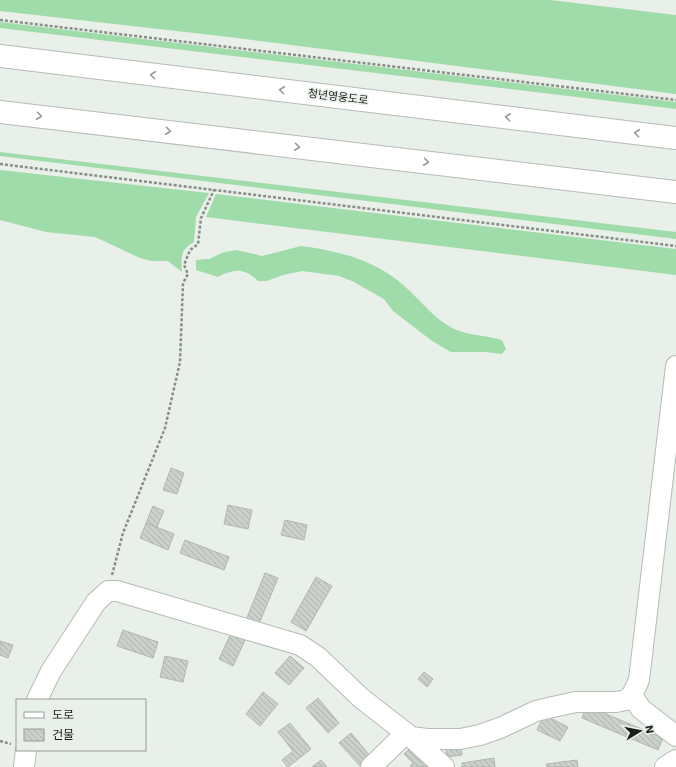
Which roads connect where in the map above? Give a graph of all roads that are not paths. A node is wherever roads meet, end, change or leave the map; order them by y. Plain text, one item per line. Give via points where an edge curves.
1 (0, 56) edge
2 (0, 112) edge
3 (676, 138) edge
4 (676, 192) edge
5 (676, 366) edge
6 (632, 695) junction
7 (37, 699) edge
8 (409, 735) junction
9 (676, 736) edge
10 (26, 751) edge
11 (676, 760) edge
12 (24, 767) edge
13 (371, 767) edge
14 (444, 767) edge
15 (664, 767) edge

3 -> 1 highway, 청년영웅도로
2 -> 4 highway
5 - 6 street via 639,680
6 - 8 street via 626,700 616,702 576,702 536,711 500,728 460,739 442,740
6 - 9 street via 641,709
7 - 8 street via 51,671 96,602 108,591 117,591 300,645 318,657 361,698
8 - 13 street
8 - 14 street
10 - 12 street
11 - 15 street

